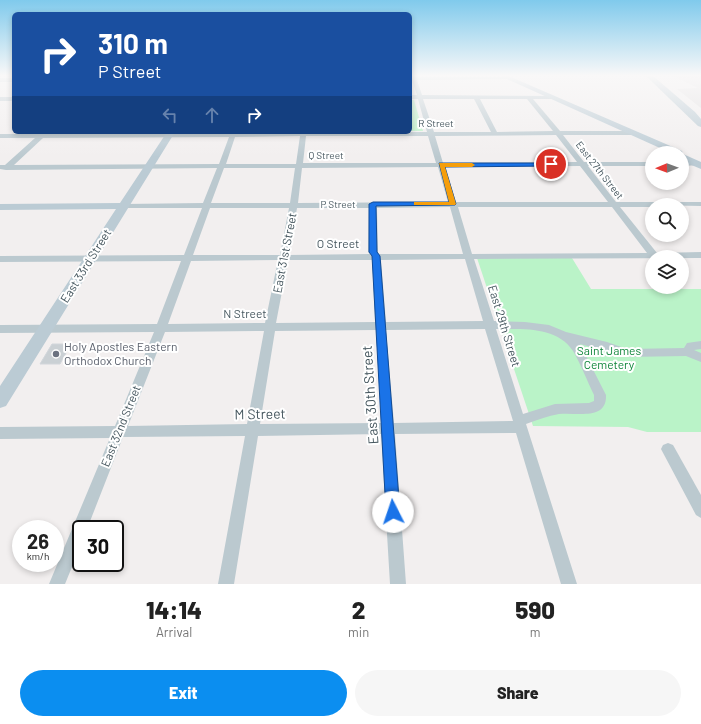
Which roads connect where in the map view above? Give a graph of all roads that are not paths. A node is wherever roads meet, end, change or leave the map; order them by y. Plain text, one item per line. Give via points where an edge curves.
1 (417, 102) edge
2 (479, 102) edge
3 (534, 102) edge
4 (562, 102) edge
5 (679, 102) edge
6 (701, 124) edge
7 (412, 133) edge
8 (431, 133) junction
9 (495, 133) junction
10 (558, 133) junction
11 (632, 133) junction
12 (128, 134) edge
13 (170, 134) edge
14 (234, 134) edge
15 (303, 134) edge
16 (0, 136) edge
17 (41, 136) junction
18 (661, 146) edge
19 (689, 158) edge
20 (700, 163) edge
21 (582, 164) junction
22 (645, 164) edge
23 (689, 164) edge
24 (150, 165) junction
25 (222, 165) junction
26 (299, 165) junction
27 (441, 165) junction
28 (4, 167) edge
29 (0, 173) edge
30 (613, 203) junction
31 (294, 204) junction
32 (373, 204) junction
33 (453, 204) junction
34 (701, 204) edge
35 (207, 205) junction
36 (124, 206) junction
37 (0, 207) edge
38 (650, 250) edge
39 (469, 255) junction
40 (645, 255) edge
41 (376, 256) junction
42 (689, 256) edge
43 (701, 256) edge
44 (187, 257) junction
45 (284, 257) junction
46 (92, 258) junction
47 (0, 259) edge
48 (490, 325) junction
49 (380, 326) junction
50 (270, 327) junction
51 (160, 328) junction
52 (0, 329) edge
53 (46, 329) junction
54 (565, 336) junction
55 (701, 344) edge
56 (687, 352) junction
57 (701, 358) edge
58 (0, 401) edge
59 (520, 424) junction
60 (387, 428) junction
61 (253, 430) junction
62 (118, 431) junction
63 (0, 433) edge
64 (668, 449) dead end
65 (701, 510) edge
66 (57, 584) edge
67 (226, 584) edge
68 (398, 584) edge
69 (569, 584) edge

1 - 8 street, East 29th Street
2 - 9 street
3 - 10 street, East 27th Street
4 - 11 street
5 - 6 street
7 - 8 street, R Street
8 - 9 street, R Street
8 - 27 street, East 29th Street
9 - 10 street, R Street
10 - 11 street, R Street
10 - 21 street, East 27th Street
11 - 18 street
12 - 17 street, R Street
13 - 24 street, East 33rd Street
14 - 25 street, East 32nd Street
15 - 26 street, East 31st Street
16 - 17 street, R Street
17 - 28 street
19 - 20 street
20 - 23 street
21 - 22 street, Q Street
21 - 27 street, Q Street
21 - 30 street, East 27th Street
24 - 25 street, Q Street
24 - 28 street, Q Street
24 - 36 street, East 33rd Street
25 - 26 street, Q Street
25 - 35 street, East 32nd Street
26 - 27 street, Q Street
26 - 31 street, East 31st Street
27 - 33 street, East 29th Street
28 - 29 street
30 - 33 street, P Street
30 - 34 street, P Street
30 - 38 street, East 27th Street
31 - 32 street, P Street
31 - 35 street, P Street
31 - 45 street, East 31st Street
32 - 33 street, P Street
32 - 41 street, East 30th Street via 373,252
33 - 39 street, East 29th Street
35 - 36 street, P Street
35 - 44 street, East 32nd Street
36 - 37 street, P Street
36 - 46 street, East 33rd Street
39 - 40 street, O Street
39 - 41 street, O Street
39 - 48 street, East 29th Street
41 - 45 street, O Street
41 - 49 street, East 30th Street
42 - 43 street, O Street
44 - 45 street, O Street
44 - 46 street, O Street
44 - 51 street, East 32nd Street
45 - 50 street, East 31st Street
46 - 47 street, O Street
46 - 53 street, East 33rd Street
48 - 49 street, N Street
48 - 54 street, N Street via 533,326
48 - 59 street, East 29th Street
49 - 50 street, N Street
49 - 60 street, East 30th Street
50 - 51 street, N Street
50 - 61 street, East 31st Street
51 - 53 street, N Street
51 - 62 street, East 32nd Street
52 - 53 street, N Street
53 - 58 street, East 33rd Street
54 - 56 street, N Street via 627,353
54 - 59 street via 576,348 600,395 600,403 594,408 567,408 543,412
55 - 56 street via 691,346
56 - 57 street
59 - 60 street, M Street
59 - 69 street, East 29th Street
60 - 61 street, M Street
60 - 68 street, East 30th Street
61 - 62 street, M Street
61 - 67 street, East 31st Street
62 - 63 street, M Street
62 - 66 street, East 32nd Street
64 - 65 street

